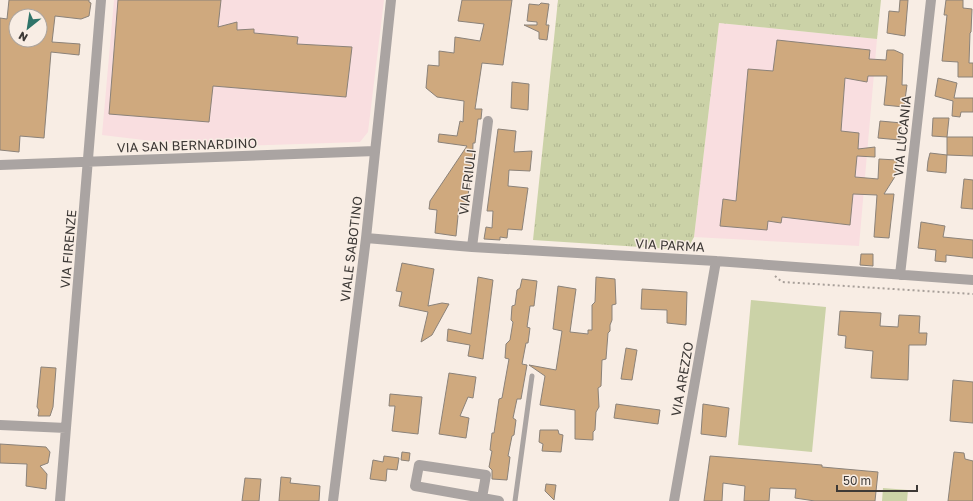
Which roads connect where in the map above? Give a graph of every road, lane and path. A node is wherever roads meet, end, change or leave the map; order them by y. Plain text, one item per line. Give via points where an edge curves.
1 (101, 0) edge
2 (391, 0) edge
3 (931, 0) edge
4 (488, 121) dead end
5 (375, 151) junction
6 (88, 162) junction
7 (0, 165) edge
8 (366, 238) junction
9 (472, 247) junction
10 (716, 261) junction
11 (772, 273) dead end
12 (900, 275) junction
13 (973, 280) edge
14 (973, 294) edge
15 (532, 376) dead end
16 (0, 425) edge
17 (66, 428) junction
18 (482, 498) junction
19 (60, 501) edge
20 (333, 501) edge
21 (499, 501) edge
22 (515, 501) edge
23 (674, 501) edge

1 - 6 street, VIA FIRENZE
2 - 5 street, VIALE SABOTINO
3 - 12 street, VIA LUCANIA
4 - 9 street, VIA FRIULI
5 - 6 street, VIA SAN BERNARDINO
5 - 8 street, VIALE SABOTINO
6 - 7 street, VIA SAN BERNARDINO
6 - 17 street, VIA FIRENZE
8 - 9 street, VIA PARMA
8 - 20 street, VIALE SABOTINO
9 - 10 street, VIA PARMA
10 - 12 street, VIA PARMA
10 - 23 street, VIA AREZZO
11 - 14 path via 782,282
12 - 13 street, VIA PARMA
15 - 22 lane
16 - 17 street
17 - 19 street, VIA FIRENZE
18 - 18 street via 486,475 419,465 415,486
18 - 21 street

